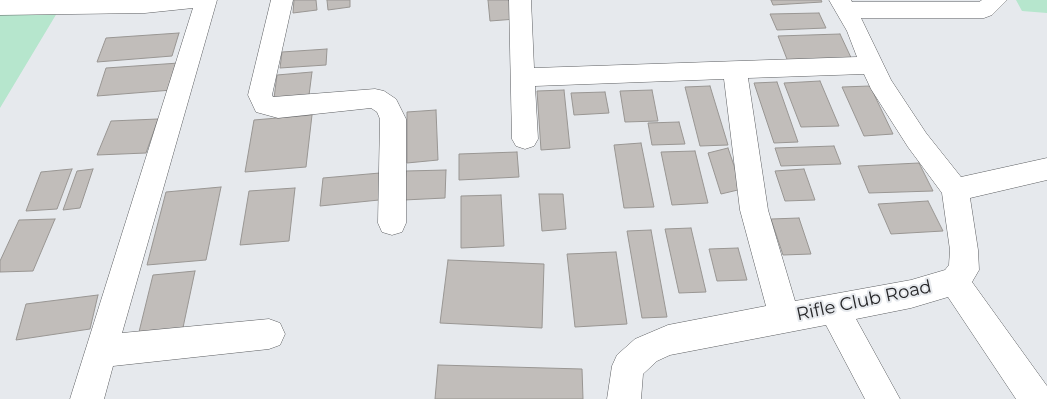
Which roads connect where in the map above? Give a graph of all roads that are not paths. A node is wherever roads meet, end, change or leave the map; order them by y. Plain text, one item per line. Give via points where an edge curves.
1 (198, 0) edge
2 (206, 0) edge
3 (282, 0) edge
4 (520, 0) edge
5 (996, 0) edge
6 (843, 5) edge
7 (0, 7) edge
8 (872, 65) junction
9 (735, 70) junction
10 (523, 77) junction
11 (525, 139) dead end
12 (1047, 168) edge
13 (955, 190) junction
14 (392, 223) dead end
15 (954, 281) junction
16 (834, 309) junction
17 (785, 318) junction
18 (269, 334) dead end
19 (101, 351) junction
20 (87, 399) edge
21 (624, 399) edge
22 (883, 399) edge
23 (1036, 399) edge

1 - 7 street via 145,5
2 - 19 street
3 - 14 street via 260,95 265,104 278,108 376,98 387,106 393,118
4 - 10 street
5 - 6 street via 984,10
6 - 8 street
8 - 9 street
8 - 13 street via 917,140
9 - 10 street
9 - 17 street via 754,210
10 - 11 street
12 - 13 street
13 - 15 street, Rifle Club Road via 964,270
15 - 16 street, Rifle Club Road via 911,294
15 - 23 street
16 - 17 street, Rifle Club Road
16 - 22 street
17 - 21 street, Rifle Club Road via 668,340 646,350 628,366
18 - 19 street
19 - 20 street

